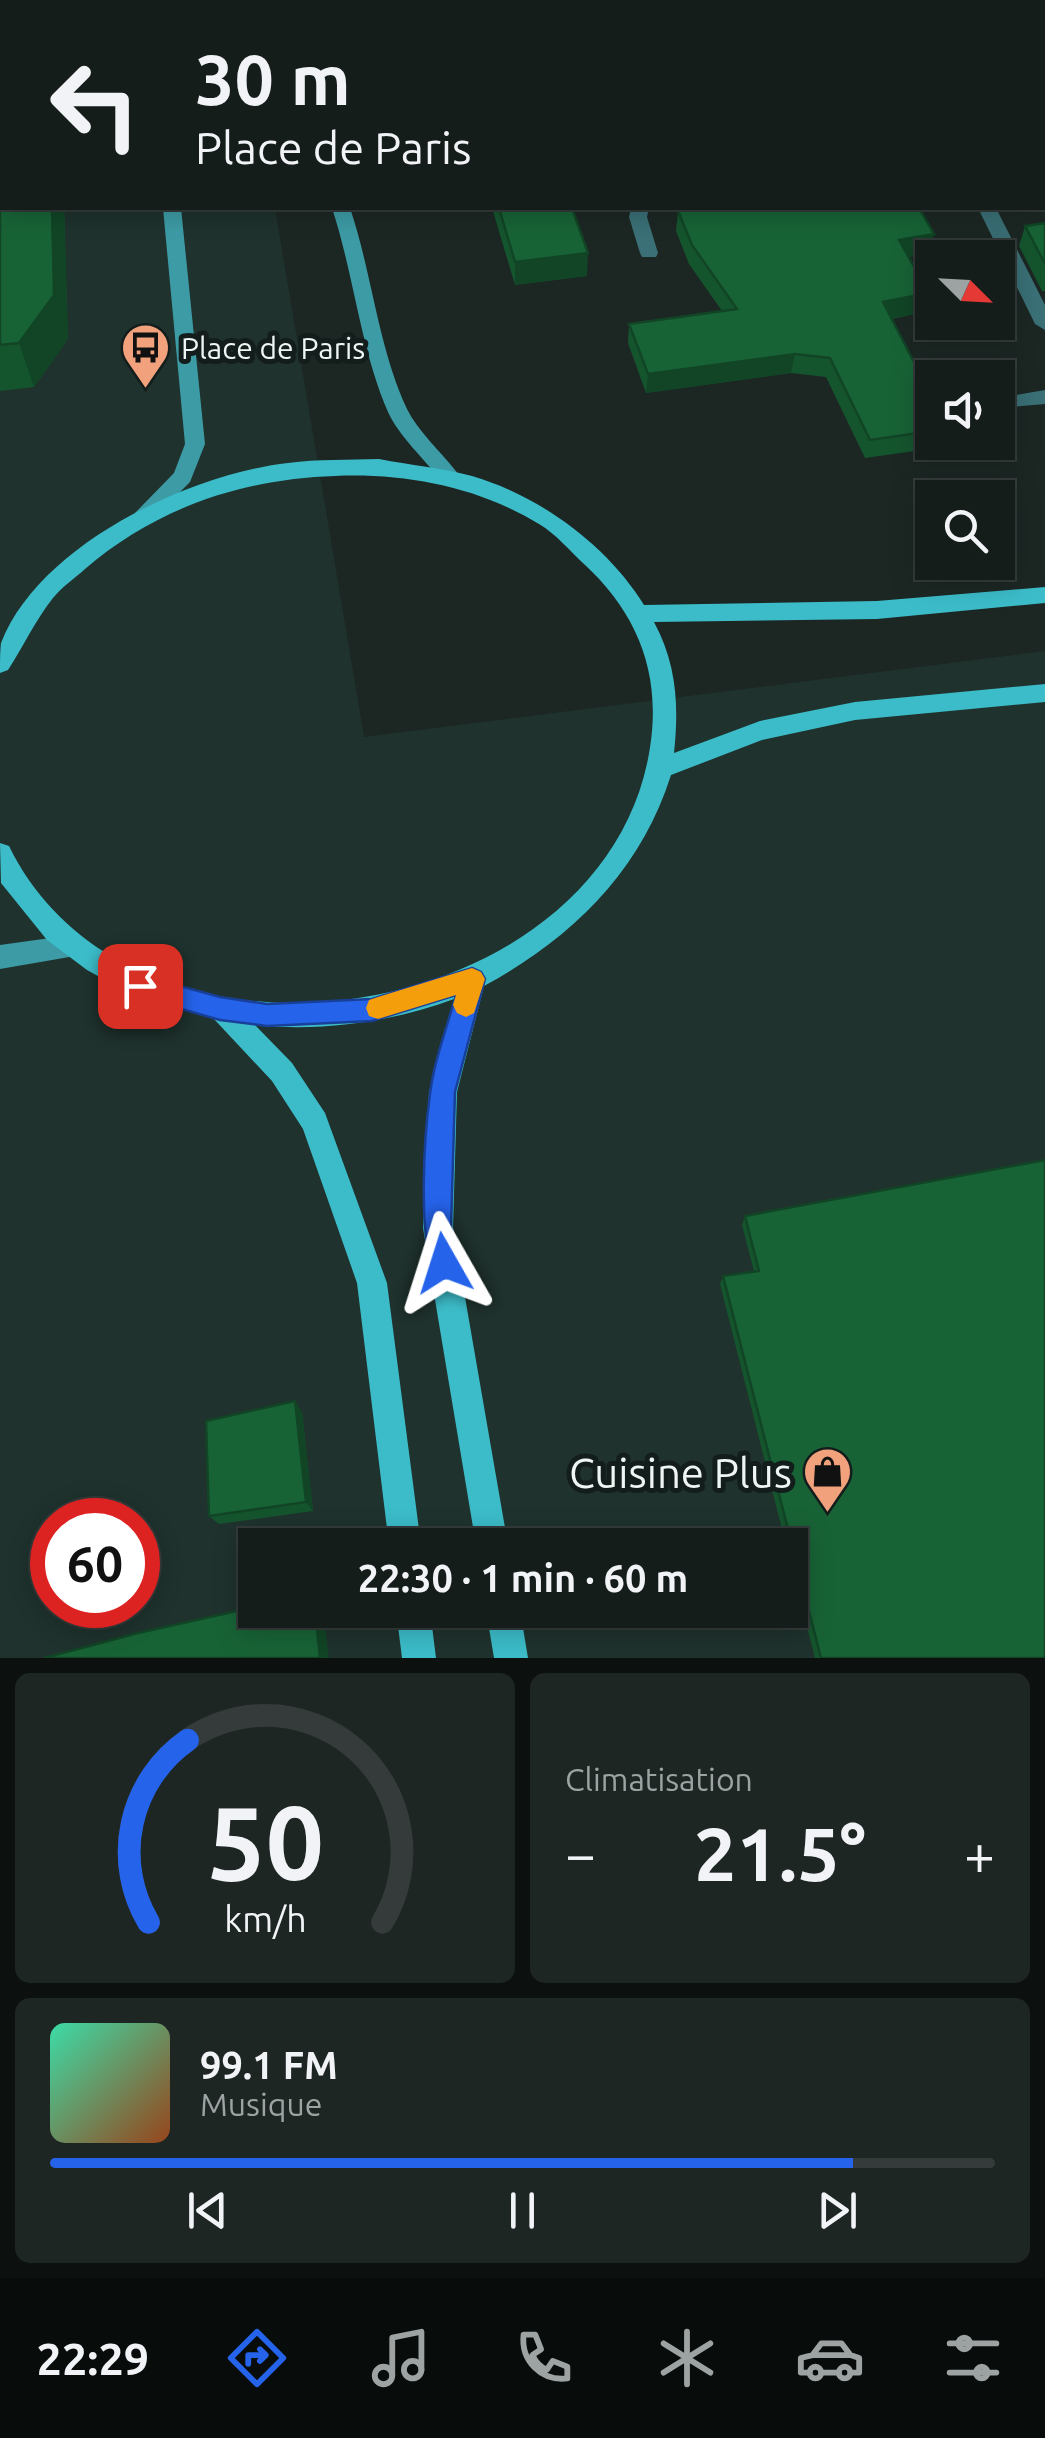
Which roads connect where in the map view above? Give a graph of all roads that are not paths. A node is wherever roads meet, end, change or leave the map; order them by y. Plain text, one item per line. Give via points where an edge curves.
1 (172, 210) edge
2 (342, 210) edge
3 (640, 210) edge
4 (988, 210) edge
5 (648, 253) dead end
6 (1045, 324) edge
7 (1045, 397) edge
8 (1015, 401) edge
9 (448, 476) junction
10 (146, 512) junction
11 (1045, 596) edge
12 (641, 614) junction
13 (0, 664) edge
14 (1045, 693) edge
15 (662, 768) junction
16 (0, 854) edge
17 (72, 947) junction
18 (0, 957) edge
19 (472, 979) junction
20 (220, 1008) junction
21 (403, 1528) edge
22 (489, 1528) edge
23 (415, 1628) edge
24 (505, 1628) edge
25 (419, 1658) edge
26 (511, 1658) edge

1 - 10 main road via 194,444 182,477
2 - 9 main road via 399,414
3 - 5 street
4 - 6 street
7 - 8 street
9 - 10 main road via 347,464 244,476
9 - 12 main road via 526,505 593,552
10 - 13 main road via 72,564 14,632
11 - 12 main road via 877,610
12 - 15 main road via 665,687
14 - 15 main road via 855,711 760,732
15 - 19 main road via 628,849 564,922
16 - 17 main road via 9,877
17 - 18 main road
17 - 20 main road via 140,986
19 - 20 main road via 372,1010 267,1015
19 - 22 main road via 443,1092 438,1228
20 - 21 main road via 282,1072 316,1122 372,1283
23 - 25 main road
24 - 26 main road

